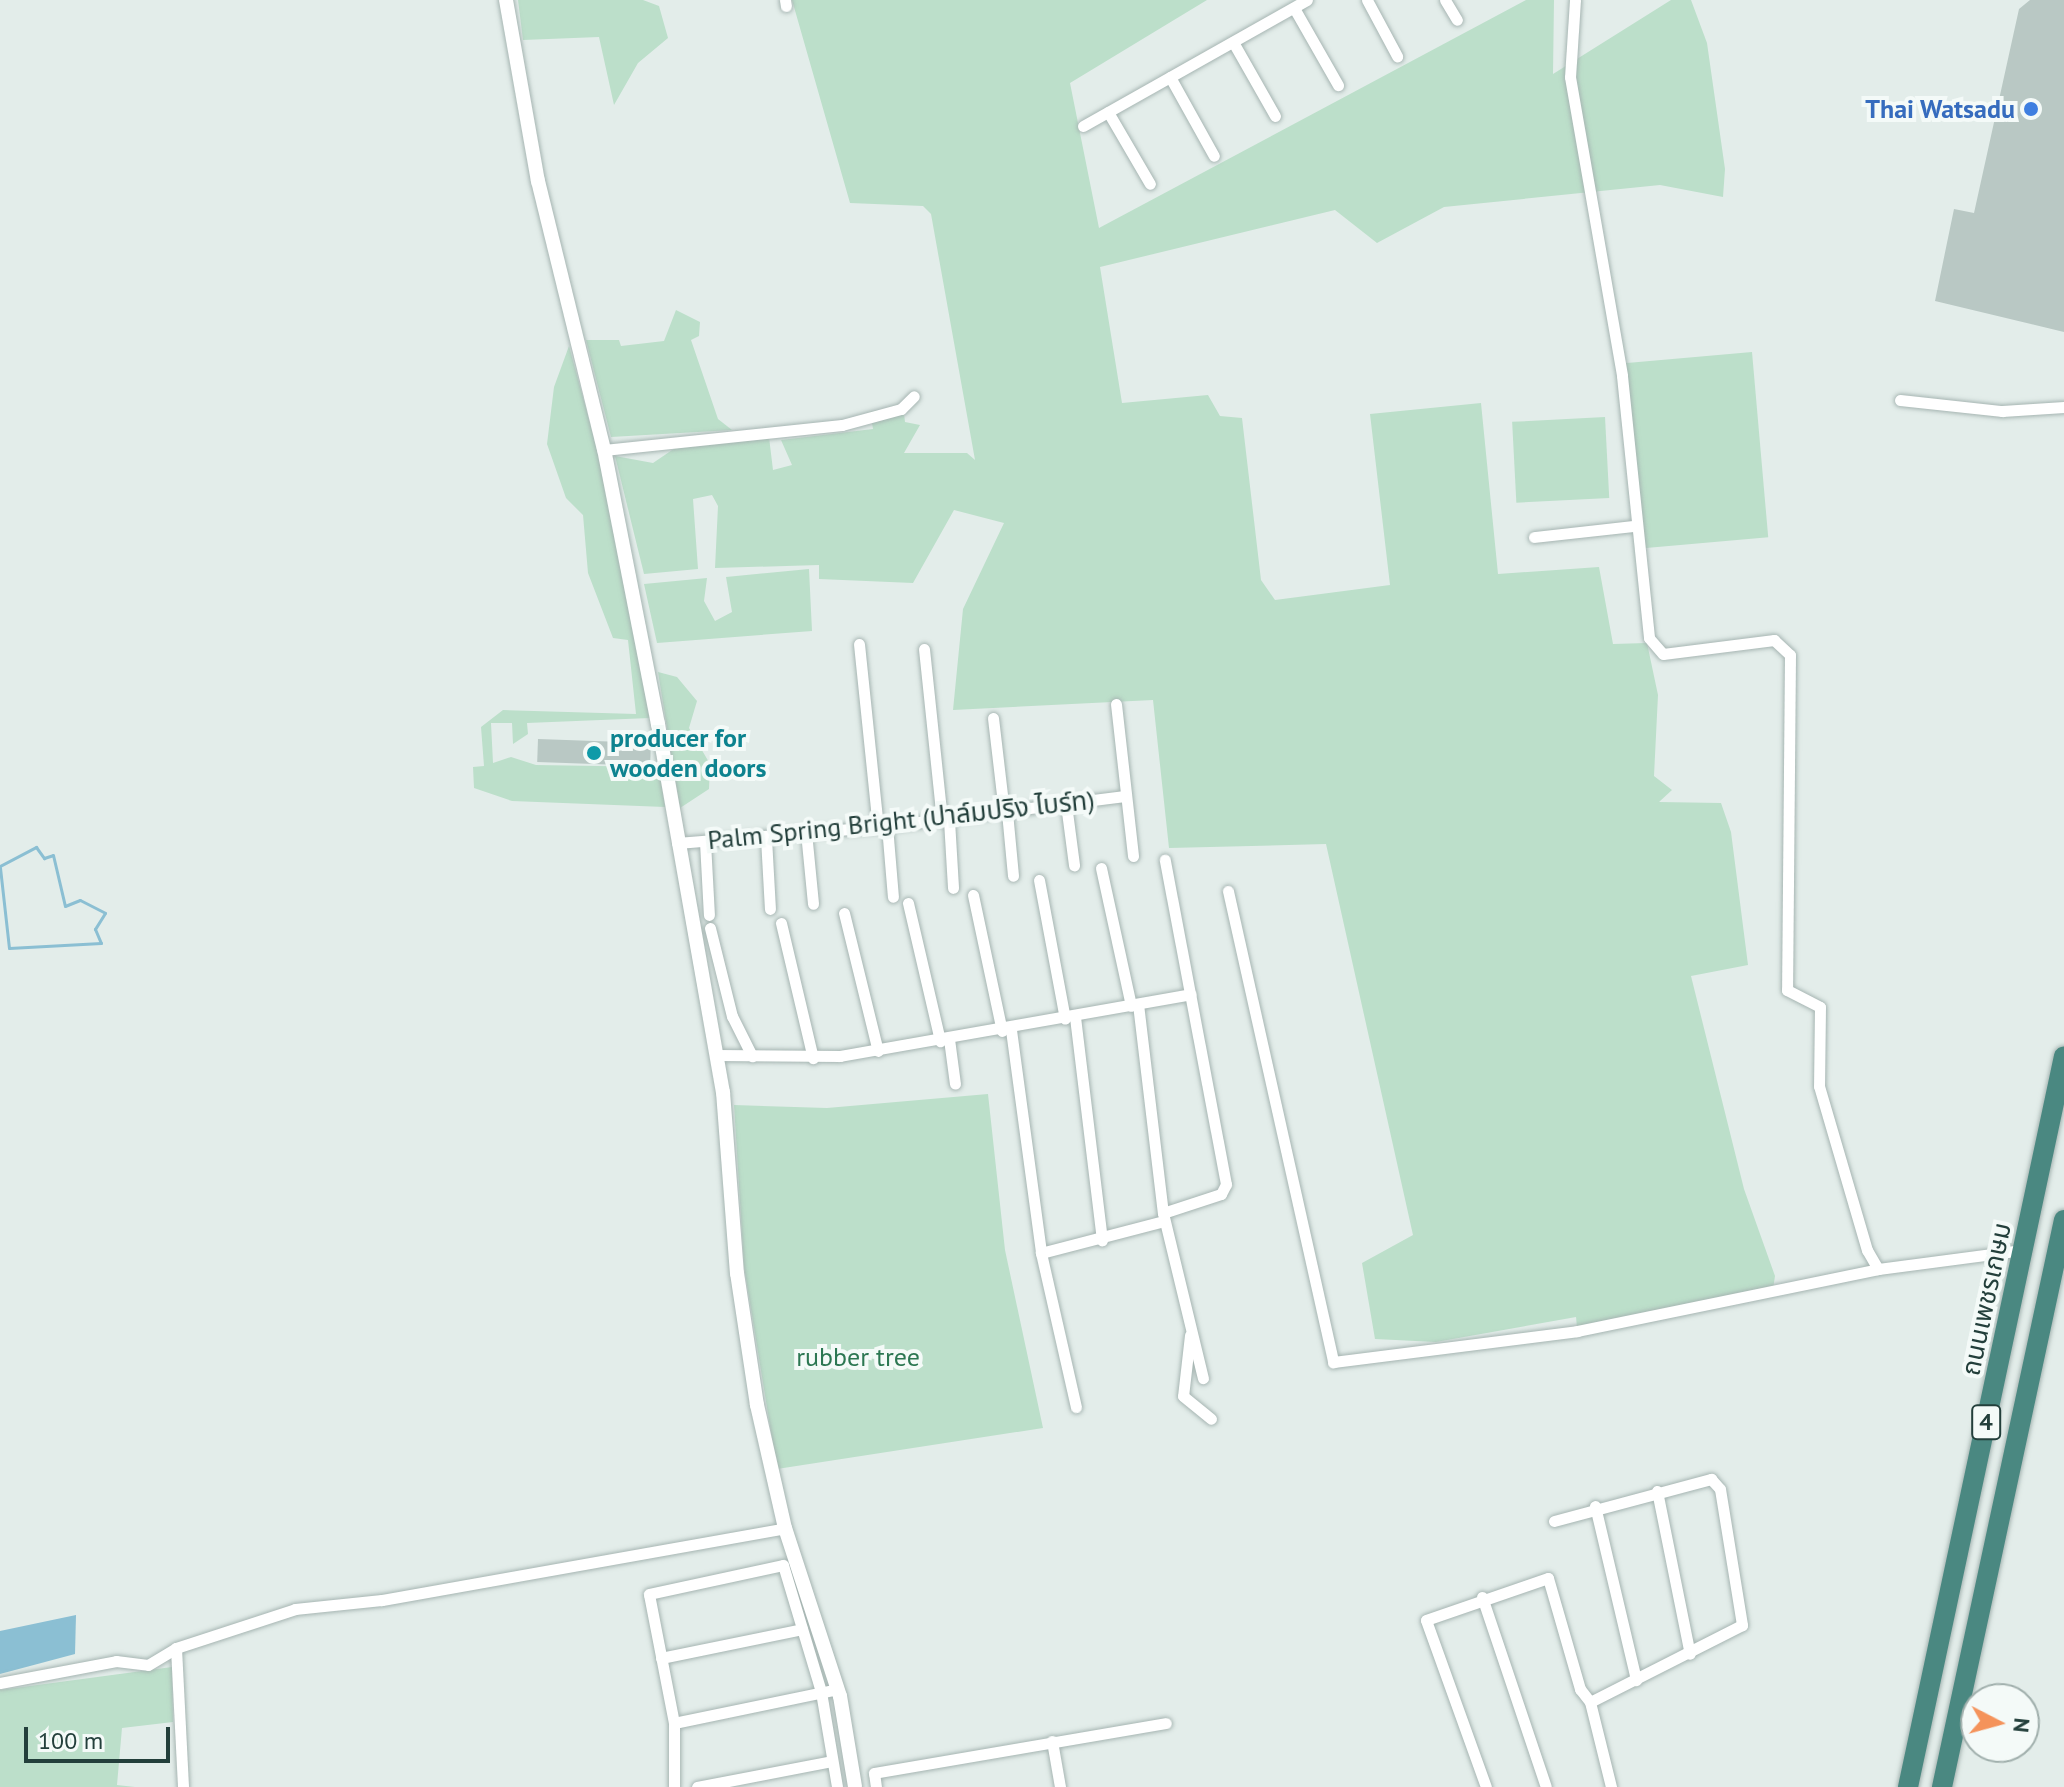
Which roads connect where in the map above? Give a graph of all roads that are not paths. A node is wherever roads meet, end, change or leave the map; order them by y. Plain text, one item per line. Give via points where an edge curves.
1 (506, 0) edge
2 (1307, 0) edge
3 (1367, 0) edge
4 (1445, 0) edge
5 (1575, 0) edge
6 (1294, 8) junction
7 (1457, 20) dead end
8 (1233, 42) junction
9 (1397, 56) dead end
10 (1170, 77) junction
11 (1338, 85) dead end
12 (1108, 112) junction
13 (1275, 116) dead end
14 (1083, 126) dead end
15 (1214, 156) dead end
16 (1150, 184) dead end
17 (914, 396) dead end
18 (1900, 400) dead end
19 (2064, 407) edge
20 (604, 450) junction
21 (1634, 526) junction
22 (1534, 537) dead end
23 (859, 644) dead end
24 (924, 649) dead end
25 (1116, 704) dead end
26 (993, 718) dead end
27 (1125, 796) junction
28 (1066, 804) junction
29 (1005, 812) junction
30 (945, 820) junction
31 (883, 827) junction
32 (806, 832) junction
33 (766, 838) junction
34 (705, 842) junction
35 (677, 843) junction
36 (1133, 856) dead end
37 (1165, 860) dead end
38 (1074, 865) dead end
39 (1101, 868) dead end
40 (1013, 876) dead end
41 (1039, 880) dead end
42 (953, 888) dead end
43 (1228, 891) dead end
44 (973, 895) dead end
45 (893, 897) dead end
46 (908, 903) dead end
47 (813, 904) dead end
48 (770, 909) dead end
49 (844, 913) dead end
50 (781, 923) dead end
51 (1191, 994) junction
52 (1135, 1005) junction
53 (1070, 1018) junction
54 (1006, 1031) junction
55 (945, 1040) junction
56 (878, 1051) junction
57 (716, 1055) junction
58 (752, 1056) junction
59 (2064, 1056) edge
60 (813, 1058) junction
61 (955, 1084) dead end
62 (1164, 1217) junction
63 (2063, 1226) edge
64 (1102, 1240) junction
65 (2023, 1250) junction
66 (1041, 1253) junction
67 (1878, 1269) junction
68 (1191, 1326) junction
69 (1203, 1378) dead end
70 (1076, 1407) dead end
71 (1211, 1419) dead end
72 (1657, 1491) junction
73 (1595, 1506) junction
74 (1554, 1521) dead end
75 (785, 1528) junction
76 (1482, 1597) junction
77 (802, 1629) junction
78 (176, 1648) junction
79 (1690, 1654) junction
80 (661, 1658) junction
81 (1636, 1680) junction
82 (0, 1683) edge
83 (838, 1689) junction
84 (821, 1692) junction
85 (1590, 1702) junction
86 (674, 1723) junction
87 (1166, 1723) dead end
88 (1052, 1741) junction
89 (832, 1761) junction
90 (183, 1787) edge
91 (674, 1787) edge
92 (697, 1787) edge
93 (837, 1787) edge
94 (855, 1787) edge
95 (876, 1787) edge
96 (1060, 1787) edge
97 (1486, 1787) edge
98 (1546, 1787) edge
99 (1611, 1787) edge
100 (1908, 1787) edge
101 (1942, 1787) edge

1 - 20 street via 563,295
2 - 6 street
3 - 9 street
4 - 7 street
5 - 21 street via 1570,77 1622,376
6 - 8 street
6 - 11 street
8 - 10 street
8 - 13 street
10 - 12 street
10 - 15 street
12 - 14 street
12 - 16 street
17 - 20 street via 901,409 842,425
18 - 19 street via 2002,411
20 - 35 street
21 - 22 street
21 - 67 street via 1653,649 1663,654 1774,640 1790,655 1787,990 1820,1007 1819,1086 1853,1208
23 - 31 street
24 - 30 street
25 - 27 street
26 - 29 street
27 - 28 street, Palm Spring Bright (ปาล์มปริง ไบร์ท)
27 - 36 street
28 - 29 street, Palm Spring Bright (ปาล์มปริง ไบร์ท)
28 - 38 street
29 - 30 street, Palm Spring Bright (ปาล์มปริง ไบร์ท)
29 - 40 street
30 - 31 street, Palm Spring Bright (ปาล์มปริง ไบร์ท)
30 - 42 street
31 - 32 street, Palm Spring Bright (ปาล์มปริง ไบร์ท)
31 - 45 street
32 - 33 street, Palm Spring Bright (ปาล์มปริง ไบร์ท)
32 - 47 street
33 - 34 street, Palm Spring Bright (ปาล์มปริง ไบร์ท)
33 - 48 street
34 - 35 street, Palm Spring Bright (ปาล์มปริง ไบร์ท)
34 - 58 street via 710,922 732,1016
35 - 57 street
37 - 51 street
39 - 52 street
41 - 53 street
43 - 67 street via 1333,1362 1577,1331
44 - 54 street
46 - 55 street
49 - 56 street
50 - 60 street
51 - 52 street
51 - 62 street via 1226,1187
52 - 53 street
52 - 62 street
53 - 54 street
53 - 64 street
54 - 55 street
54 - 66 street
55 - 56 street
55 - 61 street
56 - 60 street
57 - 58 street
57 - 75 street via 737,1273 757,1405
58 - 60 street
59 - 65 highway, ถนนเพชรเกษม / 4
62 - 64 street
62 - 68 street
63 - 101 highway, 4
64 - 66 street
65 - 67 street
65 - 100 highway, ถนนเพชรเกษม / 4
66 - 70 street
68 - 69 street
68 - 71 street via 1183,1396 1193,1411
72 - 73 street
72 - 79 street
72 - 79 street via 1711,1479 1720,1489 1742,1625
73 - 74 street
73 - 81 street
75 - 78 street via 382,1600 295,1609
75 - 83 street
76 - 85 street via 1548,1578 1580,1689
76 - 97 street via 1426,1620
76 - 98 street
77 - 80 street
77 - 80 street via 783,1565 649,1594
77 - 84 street
78 - 82 street via 148,1665 116,1661
78 - 90 street
79 - 81 street
80 - 86 street
81 - 85 street
83 - 84 street
83 - 94 street
84 - 86 street
84 - 89 street
85 - 99 street
86 - 91 street
87 - 88 street
88 - 95 street via 874,1773
88 - 96 street
89 - 92 street
89 - 93 street

